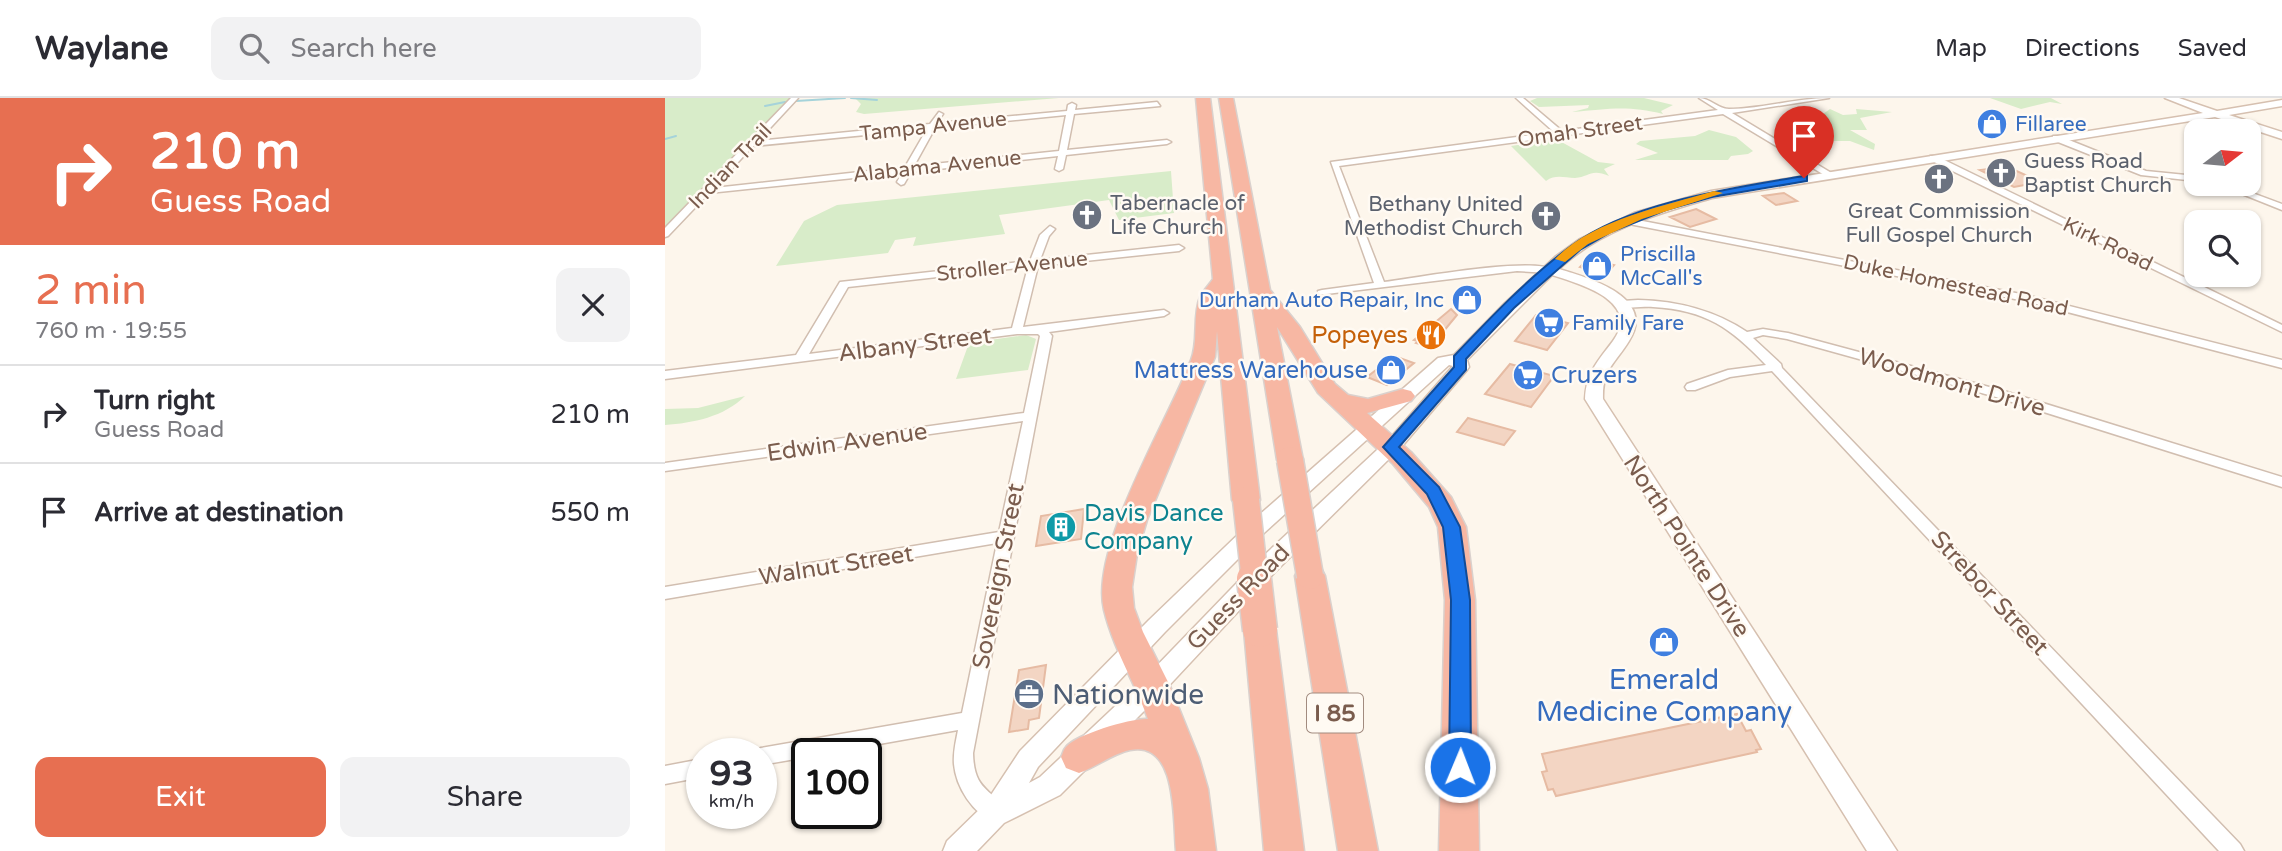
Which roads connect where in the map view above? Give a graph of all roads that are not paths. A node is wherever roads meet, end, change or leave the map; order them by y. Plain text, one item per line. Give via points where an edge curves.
1 (795, 98) edge
2 (1203, 98) edge
3 (1226, 98) edge
4 (1520, 98) edge
5 (1702, 98) edge
6 (1826, 98) edge
7 (2170, 98) edge
8 (1073, 102) dead end
9 (2282, 103) edge
10 (1157, 104) dead end
11 (1724, 111) junction
12 (1071, 112) junction
13 (1190, 112) dead end
14 (1243, 112) dead end
15 (2214, 113) junction
16 (939, 114) dead end
17 (932, 126) junction
18 (1560, 133) junction
19 (2282, 136) edge
20 (2056, 138) junction
21 (1234, 140) junction
22 (1167, 142) dead end
23 (1207, 143) junction
24 (752, 144) junction
25 (1062, 152) junction
26 (1933, 158) junction
27 (907, 169) junction
28 (1059, 169) dead end
29 (1829, 174) junction
30 (2184, 178) edge
31 (901, 182) dead end
32 (707, 191) junction
33 (2253, 196) edge
34 (2282, 207) edge
35 (1627, 221) junction
36 (1049, 229) dead end
37 (665, 234) edge
38 (1179, 248) dead end
39 (1035, 264) junction
40 (1549, 270) junction
41 (1222, 280) junction
42 (1380, 285) junction
43 (1260, 291) junction
44 (1322, 293) dead end
45 (1622, 304) junction
46 (1164, 313) dead end
47 (2282, 329) edge
48 (1017, 331) junction
49 (1041, 331) junction
50 (1745, 335) junction
51 (800, 358) junction
52 (1459, 359) junction
53 (2282, 364) edge
54 (1777, 367) junction
55 (665, 375) edge
56 (1691, 387) dead end
57 (1403, 396) junction
58 (1339, 401) junction
59 (1029, 416) junction
60 (1378, 437) junction
61 (665, 467) edge
62 (2282, 482) edge
63 (1006, 536) junction
64 (665, 593) edge
65 (1134, 649) junction
66 (1153, 687) junction
67 (969, 720) junction
68 (777, 754) edge
69 (1079, 757) junction
70 (1181, 758) junction
71 (686, 771) edge
72 (665, 775) edge
73 (995, 813) junction
74 (957, 851) edge
75 (1196, 851) edge
76 (1284, 851) edge
77 (1358, 851) edge
78 (1459, 851) edge
79 (1883, 851) edge
80 (2233, 851) edge

1 - 24 street, Indian Trail
2 - 23 highway, I 85
3 - 21 highway, I 85
4 - 18 street
5 - 11 street
6 - 11 street, Omah Street
7 - 15 main road
8 - 12 street
9 - 15 main road, Guess Road
10 - 12 street, Tampa Avenue
11 - 18 street, Omah Street
11 - 29 street
12 - 17 street, Tampa Avenue
12 - 25 street
13 - 23 highway via 1193,131
14 - 21 highway
15 - 19 main road
15 - 20 main road, Guess Road
16 - 17 street
17 - 24 street, Tampa Avenue
17 - 27 street
18 - 42 street, Omah Street via 1334,164
20 - 26 main road, Guess Road
20 - 30 street via 2144,173
21 - 43 highway, I 85
22 - 25 street, Alabama Avenue
23 - 41 highway, I 85
24 - 32 street, Indian Trail
25 - 27 street, Alabama Avenue
25 - 28 street
26 - 29 main road, Guess Road
26 - 47 street, Kirk Road
27 - 31 street
27 - 32 street, Alabama Avenue
29 - 35 main road, Guess Road via 1698,197
32 - 37 street, Indian Trail
33 - 34 street
35 - 40 main road, Guess Road via 1584,242
35 - 53 street, Duke Homestead Road via 2015,295
36 - 39 street via 1043,233
38 - 39 street, Stroller Avenue
39 - 48 street
39 - 51 street, Stroller Avenue via 844,284
40 - 42 street via 1517,268
40 - 45 main road via 1595,285
40 - 52 main road, Guess Road
41 - 65 highway via 1210,297 1208,337 1194,385 1122,554 1119,608
41 - 76 highway, I 85, bridge
42 - 44 street
43 - 58 highway
43 - 77 highway, I 85, bridge
45 - 50 street, Woodmont Drive via 1679,307 1723,321
45 - 79 main road, North Pointe Drive via 1629,320 1627,332 1596,373 1594,399
46 - 49 street, Albany Street
48 - 49 street, Albany Street
48 - 51 street, Albany Street
49 - 59 street, Sovereign Street via 1046,336
50 - 54 street, Strebor Street
50 - 62 street, Woodmont Drive via 1788,336 1959,382
51 - 55 street, Albany Street
52 - 57 main road, Guess Road via 1444,361
52 - 60 main road, Guess Road via 1461,368
54 - 56 street via 1728,374
54 - 80 street, Strebor Street
57 - 58 highway via 1369,406
57 - 60 main road, Guess Road
58 - 60 highway
59 - 61 street, Edwin Avenue
59 - 63 street, Sovereign Street
60 - 65 main road, Guess Road via 1257,528
60 - 66 main road, Guess Road via 1367,467
60 - 78 highway via 1441,503 1457,548
63 - 64 street, Walnut Street
63 - 67 street, Sovereign Street
65 - 66 highway
65 - 73 main road, Guess Road via 1029,759
66 - 69 main road, Guess Road
66 - 70 highway
67 - 68 street
67 - 73 street, Sovereign Street via 963,753 965,779 976,797
69 - 70 highway via 1117,740 1150,734
69 - 73 main road, Guess Road via 1050,786
70 - 75 highway
71 - 72 street
73 - 74 main road, Guess Road

